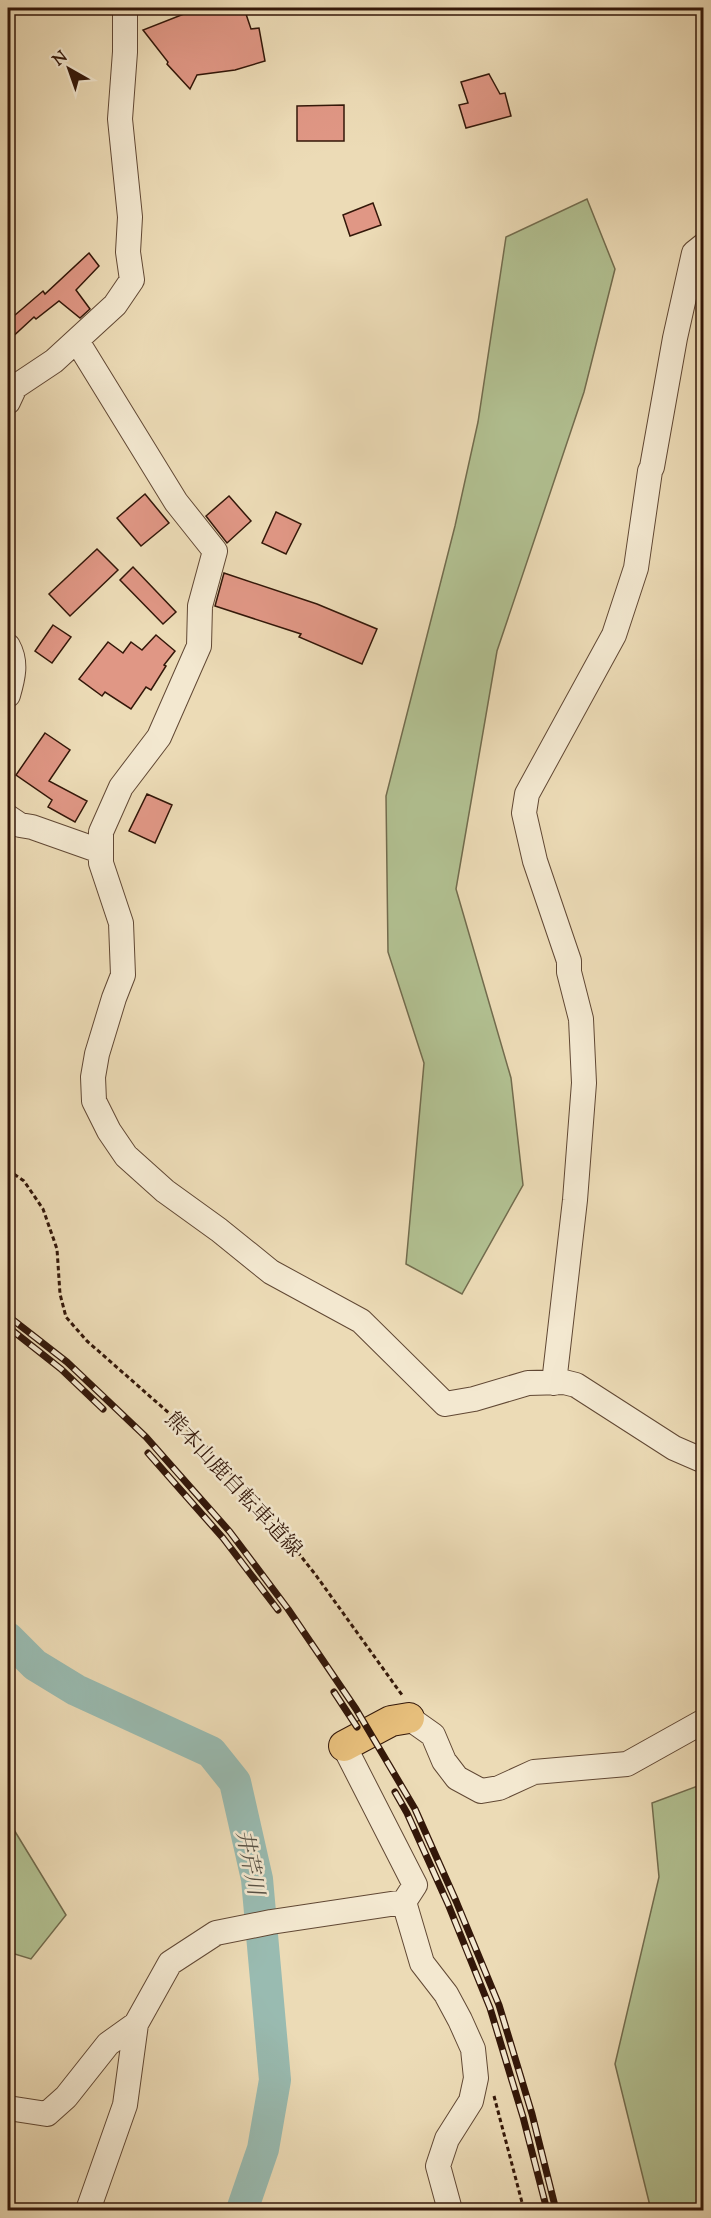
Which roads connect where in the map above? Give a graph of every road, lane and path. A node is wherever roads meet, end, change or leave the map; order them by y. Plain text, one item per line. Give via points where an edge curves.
1 (125, 8) edge
2 (704, 245) edge
3 (77, 340) junction
4 (8, 402) edge
5 (8, 646) edge
6 (8, 695) edge
7 (8, 817) edge
8 (100, 851) junction
9 (8, 1170) edge
10 (554, 1383) junction
11 (704, 1461) edge
12 (409, 1718) junction
13 (704, 1721) edge
14 (344, 1746) joint
15 (404, 1902) junction
16 (136, 2024) junction
17 (8, 2108) edge
18 (88, 2211) edge
19 (450, 2211) edge

1 - 3 street via 120,118 132,280 116,305
2 - 10 street via 694,253 675,338 636,568 614,635 527,794 524,813 535,861 569,961 581,1019 584,1083
3 - 4 street via 15,387
3 - 8 street via 176,502 215,551 200,606 199,646 159,737 121,787 101,832
5 - 6 street via 14,657
7 - 8 street via 20,825
8 - 10 street via 121,923 123,975 97,1054 94,1101 126,1156 271,1272 361,1321 445,1404 528,1383
9 - 12 path, 熊本山鹿自転車道線 via 24,1181 43,1209 57,1249 66,1317 87,1341 203,1443 277,1526 403,1697
10 - 11 street via 576,1384 674,1448
12 - 13 street via 433,1735 444,1761 457,1778 481,1791 499,1788 534,1772 627,1764
12 - 14 main road via 391,1721
14 - 15 street via 415,1885
15 - 16 street via 216,1933 170,1963
15 - 19 street via 422,1963 446,1994 473,2049 476,2078 471,2101 447,2139 438,2166
16 - 17 street via 108,2044 66,2097 47,2114
16 - 18 street via 125,2105

